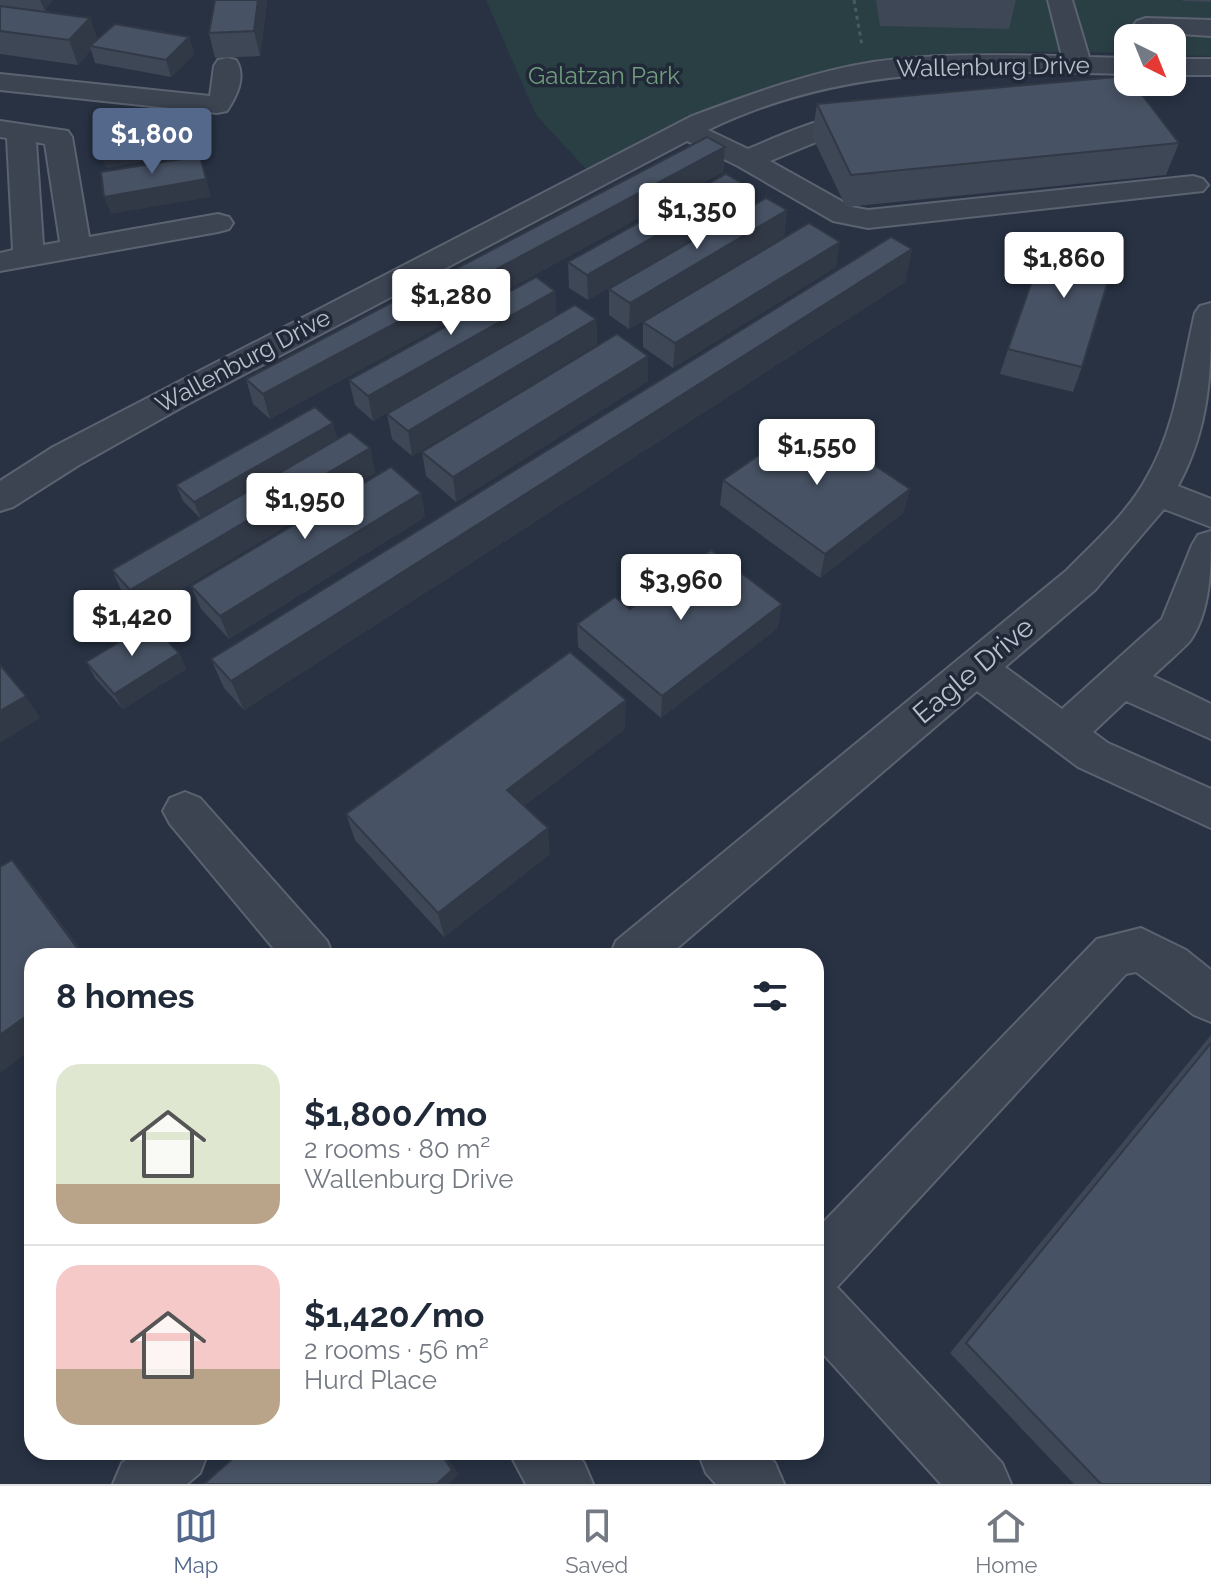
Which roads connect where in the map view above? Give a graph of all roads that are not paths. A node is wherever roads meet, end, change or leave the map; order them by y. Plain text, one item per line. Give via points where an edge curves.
1 (1060, 0) edge
2 (1135, 0) edge
3 (1146, 24) edge
4 (1211, 28) edge
5 (1186, 30) edge
6 (1078, 65) junction
7 (227, 66) dead end
8 (1114, 66) edge
9 (1186, 67) edge
10 (1211, 67) edge
11 (0, 82) edge
12 (901, 119) edge
13 (10, 130) edge
14 (686, 130) junction
15 (1177, 157) edge
16 (748, 160) junction
17 (1202, 186) edge
18 (218, 223) dead end
19 (76, 249) junction
20 (14, 259) edge
21 (1211, 313) edge
22 (1157, 492) junction
23 (0, 498) edge
24 (1211, 514) edge
25 (1211, 545) edge
26 (1194, 635) edge
27 (976, 668) junction
28 (1125, 677) junction
29 (1211, 722) edge
30 (1063, 734) junction
31 (1211, 809) edge
32 (185, 811) dead end
33 (303, 948) edge
34 (643, 948) edge
35 (1211, 999) edge
36 (824, 1261) edge
37 (824, 1314) edge
38 (170, 1460) edge
39 (544, 1460) edge
40 (734, 1460) edge
41 (143, 1484) edge
42 (563, 1484) edge
43 (754, 1484) edge
44 (981, 1484) edge

1 - 6 street
2 - 3 street
4 - 5 street
6 - 8 street, Wallenburg Drive
6 - 14 street, Wallenburg Drive via 972,63 867,72 767,97
7 - 11 street via 225,94 217,105
9 - 10 street
12 - 16 street via 829,126
13 - 19 street via 58,137
13 - 20 street
14 - 16 street
14 - 23 street, Wallenburg Drive via 174,397
15 - 17 street
16 - 17 street via 860,219
18 - 19 street
19 - 20 street
21 - 22 street, Eagle Drive via 1183,432
22 - 24 street
22 - 27 street, Eagle Drive via 1081,580
25 - 26 street
26 - 28 street
27 - 30 street
27 - 34 street, Eagle Drive
28 - 29 street via 1146,693
28 - 30 street
30 - 31 street via 1093,755
32 - 33 street
35 - 36 street via 1141,950 1114,954
37 - 44 street
38 - 41 street
39 - 42 street
40 - 43 street

